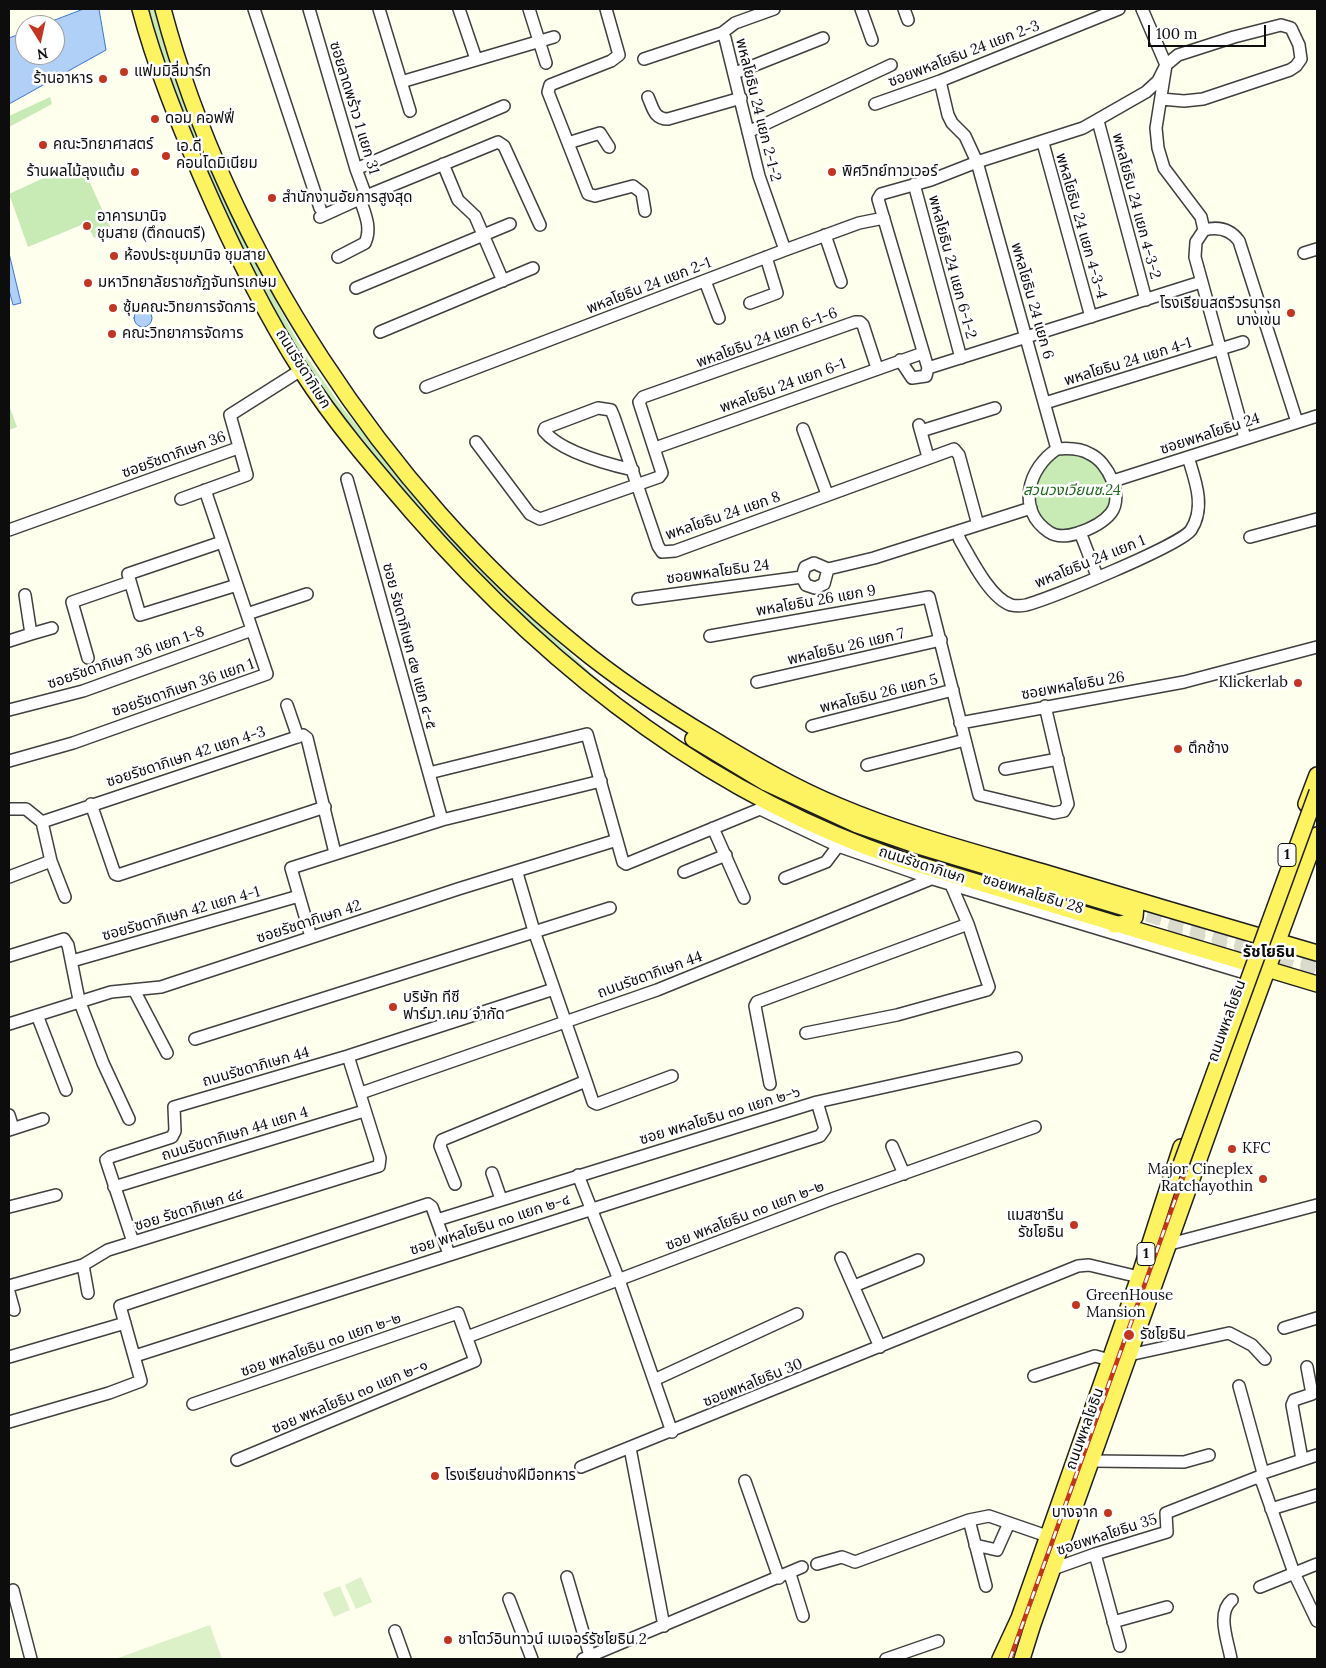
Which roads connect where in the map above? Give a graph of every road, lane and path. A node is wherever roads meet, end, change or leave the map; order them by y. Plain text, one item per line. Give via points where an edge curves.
1 (140, 9) edge
2 (163, 9) edge
3 (254, 9) edge
4 (309, 9) edge
5 (379, 9) edge
6 (459, 9) edge
7 (529, 9) edge
8 (606, 9) edge
9 (774, 9) edge
10 (861, 9) edge
11 (904, 9) edge
12 (1119, 9) edge
13 (1142, 9) edge
14 (908, 20) dead end
15 (722, 33) junction
16 (554, 38) dead end
17 (823, 38) dead end
18 (872, 40) dead end
19 (540, 41) junction
20 (476, 60) junction
21 (644, 60) dead end
22 (546, 62) dead end
23 (892, 65) dead end
24 (1166, 65) junction
25 (735, 73) junction
26 (940, 81) junction
27 (401, 82) junction
28 (648, 96) dead end
29 (741, 98) junction
30 (1161, 99) junction
31 (875, 104) dead end
32 (504, 106) dead end
33 (410, 111) dead end
34 (1098, 121) junction
35 (748, 132) junction
36 (568, 143) junction
37 (1043, 143) junction
38 (609, 147) dead end
39 (977, 162) junction
40 (443, 164) junction
41 (356, 169) junction
42 (914, 184) junction
43 (363, 197) junction
44 (645, 211) dead end
45 (884, 218) junction
46 (510, 224) dead end
47 (540, 225) dead end
48 (1204, 230) junction
49 (483, 235) junction
50 (825, 235) junction
51 (1317, 249) edge
52 (785, 250) junction
53 (1304, 253) dead end
54 (338, 257) dead end
55 (766, 257) junction
56 (533, 268) dead end
57 (504, 281) junction
58 (705, 281) junction
59 (841, 282) dead end
60 (1201, 282) junction
61 (356, 288) dead end
62 (1146, 300) junction
63 (750, 303) dead end
64 (1092, 317) junction
65 (719, 318) dead end
66 (380, 332) dead end
67 (1027, 337) junction
68 (1243, 342) dead end
69 (1220, 350) junction
70 (923, 352) junction
71 (961, 358) junction
72 (900, 360) junction
73 (928, 366) junction
74 (877, 368) junction
75 (301, 370) junction
76 (426, 387) dead end
77 (1045, 404) junction
78 (995, 408) dead end
79 (1317, 416) edge
80 (1297, 422) junction
81 (802, 429) dead end
82 (1245, 438) junction
83 (476, 442) dead end
84 (238, 448) junction
85 (655, 448) junction
86 (1057, 450) junction
87 (928, 457) junction
88 (1188, 457) junction
89 (633, 470) junction
90 (347, 479) dead end
91 (1113, 481) junction
92 (638, 484) junction
93 (205, 490) junction
94 (827, 494) junction
95 (181, 499) dead end
96 (1031, 508) junction
97 (1317, 519) edge
98 (978, 525) junction
99 (9, 530) edge
100 (957, 532) junction
101 (1080, 532) junction
102 (1250, 537) dead end
103 (222, 542) junction
104 (828, 569) junction
105 (1097, 576) junction
106 (802, 577) junction
107 (130, 582) junction
108 (237, 585) junction
109 (307, 594) dead end
110 (25, 595) dead end
111 (638, 599) dead end
112 (247, 614) junction
113 (52, 628) dead end
114 (252, 630) junction
115 (31, 634) junction
116 (710, 636) dead end
117 (941, 640) junction
118 (9, 641) edge
119 (1317, 647) edge
120 (88, 658) dead end
121 (564, 666) junction
122 (757, 682) dead end
123 (953, 690) junction
124 (288, 705) dead end
125 (1045, 706) junction
126 (9, 710) edge
127 (960, 723) junction
128 (812, 726) dead end
129 (298, 737) junction
130 (965, 740) junction
131 (1058, 759) junction
132 (9, 761) edge
133 (867, 765) dead end
134 (1005, 769) dead end
135 (430, 772) junction
136 (1317, 775) edge
137 (601, 781) junction
138 (1317, 792) edge
139 (91, 804) junction
140 (762, 806) junction
141 (325, 807) junction
142 (9, 809) edge
143 (1317, 813) edge
144 (442, 820) junction
145 (42, 822) junction
146 (713, 828) junction
147 (1317, 835) edge
148 (617, 840) junction
149 (838, 846) junction
150 (335, 853) junction
151 (726, 855) junction
152 (51, 861) junction
153 (684, 872) dead end
154 (517, 873) junction
155 (9, 877) edge
156 (785, 878) dead end
157 (944, 879) junction
158 (1275, 889) junction
159 (299, 896) junction
160 (1295, 896) junction
161 (65, 897) dead end
162 (744, 898) dead end
163 (610, 908) dead end
164 (1122, 912) junction
165 (968, 924) junction
166 (534, 931) junction
167 (1258, 936) junction
168 (310, 937) junction
169 (1278, 942) junction
170 (1317, 953) edge
171 (9, 956) edge
172 (72, 961) junction
173 (1247, 968) junction
174 (1268, 970) junction
175 (1317, 984) edge
176 (554, 989) junction
177 (134, 990) junction
178 (80, 1000) junction
179 (37, 1015) junction
180 (565, 1022) junction
181 (9, 1024) edge
182 (1224, 1032) junction
183 (806, 1033) dead end
184 (1243, 1036) junction
185 (195, 1039) dead end
186 (167, 1052) dead end
187 (348, 1056) junction
188 (1016, 1058) dead end
189 (672, 1076) dead end
190 (586, 1081) junction
191 (770, 1084) dead end
192 (66, 1090) dead end
193 (361, 1093) junction
194 (817, 1102) junction
195 (364, 1111) junction
196 (9, 1115) edge
197 (43, 1118) dead end
198 (129, 1119) dead end
199 (1035, 1127) dead end
200 (11, 1129) edge
201 (892, 1146) dead end
202 (1185, 1165) junction
203 (492, 1173) dead end
204 (904, 1174) junction
205 (578, 1175) junction
206 (455, 1184) dead end
207 (114, 1187) junction
208 (56, 1195) dead end
209 (501, 1199) junction
210 (1317, 1205) edge
211 (9, 1207) edge
212 (591, 1209) junction
213 (437, 1220) junction
214 (1150, 1240) junction
215 (133, 1242) junction
216 (1168, 1251) junction
217 (449, 1254) junction
218 (841, 1258) dead end
219 (918, 1260) dead end
220 (83, 1265) junction
221 (1139, 1277) junction
222 (619, 1280) junction
223 (9, 1286) edge
224 (854, 1286) junction
225 (9, 1292) edge
226 (88, 1293) dead end
227 (14, 1310) dead end
228 (797, 1314) dead end
229 (1317, 1318) edge
230 (125, 1323) junction
231 (1284, 1328) dead end
232 (467, 1337) junction
233 (880, 1347) junction
234 (9, 1356) edge
235 (135, 1356) junction
236 (1110, 1359) junction
237 (1265, 1359) dead end
238 (1128, 1360) junction
239 (1307, 1367) dead end
240 (1034, 1376) dead end
241 (654, 1380) junction
242 (1239, 1386) dead end
243 (193, 1404) dead end
244 (9, 1422) edge
245 (672, 1432) junction
246 (630, 1448) junction
247 (1317, 1454) edge
248 (1209, 1455) dead end
249 (1302, 1459) junction
250 (237, 1460) dead end
251 (1092, 1461) junction
252 (581, 1467) dead end
253 (1261, 1475) junction
254 (745, 1481) dead end
255 (1317, 1495) edge
256 (1271, 1509) junction
257 (969, 1520) junction
258 (1009, 1523) junction
259 (1047, 1536) junction
260 (975, 1545) junction
261 (1094, 1554) junction
262 (817, 1564) dead end
263 (1317, 1564) edge
264 (802, 1567) dead end
265 (1053, 1569) junction
266 (1294, 1573) junction
267 (785, 1576) junction
268 (567, 1577) dead end
269 (986, 1586) dead end
270 (1260, 1588) dead end
271 (13, 1590) dead end
272 (510, 1599) dead end
273 (1232, 1600) dead end
274 (1166, 1606) dead end
275 (803, 1616) dead end
276 (1019, 1618) junction
277 (1317, 1620) edge
278 (1113, 1622) junction
279 (1033, 1624) junction
280 (664, 1626) junction
281 (395, 1631) dead end
282 (938, 1641) dead end
283 (1120, 1646) dead end
284 (586, 1658) edge
285 (31, 1659) edge
286 (405, 1659) edge
287 (532, 1659) edge
288 (886, 1659) edge
289 (1000, 1659) edge
290 (1006, 1659) edge
291 (1016, 1659) edge
292 (1022, 1659) edge
293 (1231, 1659) edge

1 - 75 main road, ถนนรัชดาภิเษก via 167,94 223,226 245,272
2 - 164 main road, ถนนรัชดาภิเษก via 186,81 235,201 316,352 368,424 464,540 516,593 578,648 690,725 758,766 863,816
3 - 43 street via 320,212
4 - 41 street, ซอยลาดพร้าว 1 แยก 31
5 - 27 street
6 - 20 street
7 - 19 street
8 - 36 street via 619,55 547,88
9 - 15 street, พหลโยธิน 24 แยก 2-1-2 via 736,23
10 - 18 street
11 - 14 street
12 - 26 street, ซอยพหลโยธิน 24 แยก 2-3
13 - 24 street
15 - 21 street
15 - 25 street, พหลโยธิน 24 แยก 2-1-2
16 - 19 street
17 - 25 street
19 - 20 street
19 - 22 street
20 - 27 street
23 - 35 street
24 - 30 street
24 - 30 street via 1183,52 1281,25 1292,28 1299,45 1300,59 1290,70 1216,96 1193,101
24 - 34 street via 1158,81 1146,92
25 - 29 street, พหลโยธิน 24 แยก 2-1-2
26 - 31 street, ซอยพหลโยธิน 24 แยก 2-3
26 - 39 street, พหลโยธิน 24 แยก 6 via 948,115 965,136
27 - 33 street
28 - 29 street via 656,116 661,119
29 - 35 street, พหลโยธิน 24 แยก 2-1-2
30 - 48 street via 1156,136 1161,159 1201,217
32 - 41 street
34 - 37 street
34 - 62 street, พหลโยธิน 24 แยก 4-3-2
35 - 52 street, พหลโยธิน 24 แยก 2-1-2 via 759,176
36 - 38 street via 600,132
36 - 44 street via 588,194 595,196 633,186 642,193
37 - 39 street
37 - 64 street, พหลโยธิน 24 แยก 4-3-4
39 - 42 street
39 - 67 street, พหลโยธิน 24 แยก 6
40 - 43 street
40 - 47 street via 501,143
40 - 49 street via 458,200 475,216
41 - 43 street, ซอยลาดพร้าว 1 แยก 31
42 - 45 street via 878,196
42 - 71 street, พหลโยธิน 24 แยก 6-1-2
43 - 54 street, ซอยลาดพร้าว 1 แยก 31 via 369,235 365,243
45 - 50 street, พหลโยธิน 24 แยก 2-1
45 - 70 street
46 - 49 street
48 - 60 street via 1194,248
48 - 80 street via 1226,230 1239,241
49 - 57 street
49 - 61 street
50 - 52 street, พหลโยธิน 24 แยก 2-1
50 - 59 street
51 - 53 street
52 - 55 street, พหลโยธิน 24 แยก 2-1
55 - 58 street, พหลโยธิน 24 แยก 2-1
55 - 63 street via 777,293
56 - 57 street
57 - 66 street
58 - 65 street
58 - 76 street, พหลโยธิน 24 แยก 2-1
60 - 62 street
60 - 69 street
62 - 64 street
64 - 67 street
67 - 71 street
67 - 77 street, พหลโยธิน 24 แยก 6
68 - 69 street, พหลโยธิน 24 แยก 4-1
69 - 77 street, พหลโยธิน 24 แยก 4-1
69 - 82 street
70 - 72 street, พหลโยธิน 24 แยก 6-1
70 - 73 street
71 - 73 street
72 - 73 street via 914,378 926,376
72 - 74 street, พหลโยธิน 24 แยก 6-1
74 - 85 street, พหลโยธิน 24 แยก 6-1
74 - 85 street, พหลโยธิน 24 แยก 6-1-6 via 863,325 854,322 652,394 639,402
75 - 84 street, ซอยรัชดาภิเษก 36 via 232,413 230,419
75 - 121 main road, ถนนรัชดาภิเษก via 352,441 440,544 506,613
77 - 86 street, พหลโยธิน 24 แยก 6
78 - 87 street via 920,428
79 - 80 street, ซอยพหลโยธิน 24
80 - 82 street, ซอยพหลโยธิน 24
81 - 94 street
82 - 88 street, ซอยพหลโยธิน 24
83 - 92 street via 535,518 545,518
84 - 93 street via 247,475
84 - 99 street, ซอยรัชดาภิเษก 36
85 - 92 street via 662,474
86 - 91 street via 1075,449 1090,453 1106,468
86 - 96 street via 1033,473
87 - 94 street, พหลโยธิน 24 แยก 8
87 - 98 street, พหลโยธิน 24 แยก 8 via 954,449 958,451
88 - 91 street, ซอยพหลโยธิน 24
88 - 105 street, พหลโยธิน 24 แยก 1 via 1197,485 1198,503 1190,531 1174,543
89 - 89 street, พหลโยธิน 24 แยก 8 via 566,447 550,438 545,428 598,408 610,410
89 - 92 street, พหลโยธิน 24 แยก 8
90 - 135 street, ซอย รัชดาภิเษก ๔๒ แยก ๔-๕ via 424,763
91 - 101 street via 1115,502 1111,513 1095,526
92 - 94 street, พหลโยธิน 24 แยก 8 via 662,552 675,552
93 - 95 street
93 - 103 street, ซอยรัชดาภิเษก 36 แยก 1
96 - 98 street, ซอยพหลโยธิน 24
96 - 101 street via 1051,534 1064,536
97 - 102 street
98 - 100 street, ซอยพหลโยธิน 24
100 - 104 street, ซอยพหลโยธิน 24
100 - 105 street, พหลโยธิน 24 แยก 1 via 986,583 1008,604 1024,605
101 - 105 street
103 - 107 street via 128,574
103 - 108 street, ซอยรัชดาภิเษก 36 แยก 1
104 - 106 street, ซอยพหลโยธิน 24 via 819,564 809,564
104 - 106 street via 827,580 820,587 811,588
106 - 111 street, ซอยพหลโยธิน 24
107 - 108 street via 140,616
107 - 120 street via 72,602
108 - 112 street, ซอยรัชดาภิเษก 36 แยก 1
109 - 112 street
110 - 115 street
112 - 114 street, ซอยรัชดาภิเษก 36 แยก 1
113 - 115 street
114 - 126 street, ซอยรัชดาภิเษก 36 แยก 1-8 via 83,691
114 - 132 street, ซอยรัชดาภิเษก 36 แยก 1 via 268,674 73,743
115 - 118 street
116 - 117 street, พหลโยธิน 26 แยก 9 via 928,597
117 - 122 street, พหลโยธิน 26 แยก 7
117 - 123 street
119 - 125 street, ซอยพหลโยธิน 26 via 1184,682
121 - 140 main road, ถนนรัชดาภิเษก via 656,736
121 - 164 main road, ถนนรัชดาภิเษก via 703,756 800,810 914,855
123 - 127 street
123 - 128 street, พหลโยธิน 26 แยก 5
124 - 129 street
125 - 127 street, ซอยพหลโยธิน 26
125 - 131 street
127 - 130 street
129 - 139 street, ซอยรัชดาภิเษก 42 แยก 4-3
129 - 141 street via 306,735
130 - 131 street via 979,795 1043,812 1064,810 1068,804
130 - 133 street
131 - 134 street
135 - 137 street via 587,734
135 - 144 street, ซอย รัชดาภิเษก ๔๒ แยก ๔-๕
136 - 158 main road, ถนนพหลโยธิน / 1
137 - 144 street
137 - 148 street
138 - 202 main road, ถนนพหลโยธิน, bridge
139 - 141 street via 118,875
139 - 145 street, ซอยรัชดาภิเษก 42 แยก 4-3
140 - 146 street
140 - 149 street, ซอยพหลโยธิน 28
140 - 157 main road, ถนนรัชดาภิเษก
141 - 150 street
142 - 145 street via 26,808
143 - 202 main road, ถนนพหลโยธิน
144 - 150 street
145 - 152 street
146 - 148 street via 626,864
146 - 151 street
147 - 160 main road, ถนนพหลโยธิน / 1
148 - 154 street, ซอยรัชดาภิเษก 42
149 - 156 street via 826,862
149 - 157 street, ซอยพหลโยธิน 28
150 - 159 street via 291,868
151 - 153 street
151 - 162 street
152 - 155 street
152 - 161 street
154 - 166 street
154 - 168 street, ซอยรัชดาภิเษก 42
157 - 164 main road, ถนนรัชดาภิเษก
157 - 165 street
157 - 173 street, ซอยพหลโยธิน 28
157 - 180 street, ถนนรัชดาภิเษก 44 via 657,990
158 - 160 main road via 1286,898
158 - 167 main road, ถนนพหลโยธิน / 1
159 - 168 street
159 - 172 street, ซอยรัชดาภิเษก 42 แยก 4-1
160 - 169 main road, ถนนพหลโยธิน / 1
163 - 166 street
164 - 167 main road, ถนนรัชดาภิเษก
164 - 173 main road, ถนนรัชดาภิเษก
165 - 183 street via 990,982 986,990 897,1015
165 - 191 street via 757,1002 755,1006
166 - 176 street
166 - 185 street
167 - 169 main road, ถนนรัชดาภิเษก
167 - 173 main road, ถนนพหลโยธิน / 1
168 - 177 street, ซอยรัชดาภิเษก 42 via 161,987
169 - 170 main road, ถนนรัชดาภิเษก
169 - 174 main road, ถนนพหลโยธิน / 1
171 - 172 street via 64,939
172 - 178 street
173 - 174 main road, ถนนรัชดาภิเษก
173 - 182 main road, ถนนพหลโยธิน / 1
174 - 175 main road, ถนนรัชดาภิเษก
174 - 184 main road, ถนนพหลโยธิน / 1
176 - 180 street
176 - 187 street, ถนนรัชดาภิเษก 44
177 - 178 street, ซอยรัชดาภิเษก 42
177 - 186 street
178 - 179 street, ซอยรัชดาภิเษก 42
178 - 198 street via 103,1063
179 - 181 street, ซอยรัชดาภิเษก 42
179 - 192 street
180 - 190 street
180 - 193 street, ถนนรัชดาภิเษก 44
182 - 184 main road via 1237,1031
182 - 214 main road, ถนนพหลโยธิน / 1
184 - 216 main road, ถนนพหลโยธิน / 1
187 - 193 street
187 - 207 street, ถนนรัชดาภิเษก 44 via 174,1107 175,1131 172,1137 107,1158 106,1165
188 - 194 street, ซอย พหลโยธิน ๓๐ แยก ๒-๖
189 - 190 street via 597,1104 593,1102
190 - 206 street via 442,1140 440,1146
193 - 195 street
194 - 205 street, ซอย พหลโยธิน ๓๐ แยก ๒-๖
194 - 212 street, ซอย พหลโยธิน ๓๐ แยก ๒-๔ via 825,1129 820,1136
195 - 207 street, ถนนรัชดาภิเษก 44 แยก 4
195 - 215 street, ซอย รัชดาภิเษก ๔๔ via 380,1158 379,1166
196 - 200 street
197 - 200 street
199 - 204 street, ซอย พหลโยธิน ๓๐ แยก ๒-๒
201 - 204 street
202 - 214 main road, ถนนพหลโยธิน via 1158,1230
202 - 216 main road, ถนนพหลโยธิน via 1163,1241
203 - 209 street
204 - 222 street, ซอย พหลโยธิน ๓๐ แยก ๒-๒
205 - 209 street, ซอย พหลโยธิน ๓๐ แยก ๒-๖
205 - 212 street
207 - 215 street, ถนนรัชดาภิเษก 44
208 - 211 street
209 - 213 street, ซอย พหลโยธิน ๓๐ แยก ๒-๖
210 - 216 street
212 - 217 street, ซอย พหลโยธิน ๓๐ แยก ๒-๔
212 - 222 street
213 - 217 street
213 - 230 street via 430,1204 418,1207 120,1306
214 - 221 main road, ถนนพหลโยธิน / 1
215 - 220 street, ซอย รัชดาภิเษก ๔๔ via 100,1254
216 - 238 main road, ถนนพหลโยธิน / 1
217 - 235 street, ซอย พหลโยธิน ๓๐ แยก ๒-๔
218 - 224 street
219 - 224 street
220 - 223 street, ซอย รัชดาภิเษก ๔๔
220 - 226 street
221 - 233 street, ซอยพหลโยธิน 30 via 1078,1266
221 - 236 main road, ถนนพหลโยธิน / 1
222 - 232 street, ซอย พหลโยธิน ๓๐ แยก ๒-๒
222 - 241 street
224 - 233 street
225 - 227 street
228 - 241 street
229 - 231 street
230 - 234 street
230 - 235 street
232 - 243 street, ซอย พหลโยธิน ๓๐ แยก ๒-๒ via 458,1313
232 - 250 street, ซอย พหลโยธิน ๓๐ แยก ๒-๑ via 475,1361
233 - 245 street, ซอยพหลโยธิน 30
235 - 244 street via 141,1381
236 - 238 street
236 - 240 street via 1095,1356
236 - 259 main road, ถนนพหลโยธิน / 1
237 - 238 street via 1252,1345 1229,1333
238 - 251 main road, ถนนพหลโยธิน / 1
239 - 249 street via 1312,1394 1294,1400 1292,1405
241 - 245 street
242 - 253 street
245 - 246 street, ซอยพหลโยธิน 30
246 - 252 street, ซอยพหลโยธิน 30
246 - 280 street
247 - 249 street
248 - 251 street via 1184,1462
249 - 253 street
251 - 265 main road, ถนนพหลโยธิน
253 - 256 street
253 - 261 street, ซอยพหลโยธิน 35 via 1166,1513 1167,1532
254 - 267 street
255 - 256 street
256 - 266 street
257 - 258 street via 989,1516
257 - 260 street
257 - 262 street via 855,1562 842,1557
258 - 259 street
258 - 260 street via 997,1550
259 - 276 main road, ถนนพหลโยธิน / 1
260 - 269 street
261 - 265 street, ซอยพหลโยธิน 35
261 - 278 street
263 - 266 street
264 - 267 street
265 - 279 main road, ถนนพหลโยธิน
266 - 270 street
266 - 277 street
267 - 275 street
267 - 280 street
268 - 284 street
271 - 285 street
272 - 287 street
273 - 293 street via 1225,1607 1224,1621
274 - 278 street
276 - 289 main road, ถนนพหลโยธิน / 1
276 - 290 main road, ถนนพหลโยธิน
278 - 283 street
279 - 291 main road, ถนนพหลโยธิน
279 - 292 main road, ถนนพหลโยธิน
280 - 284 street
281 - 286 street
282 - 288 street

